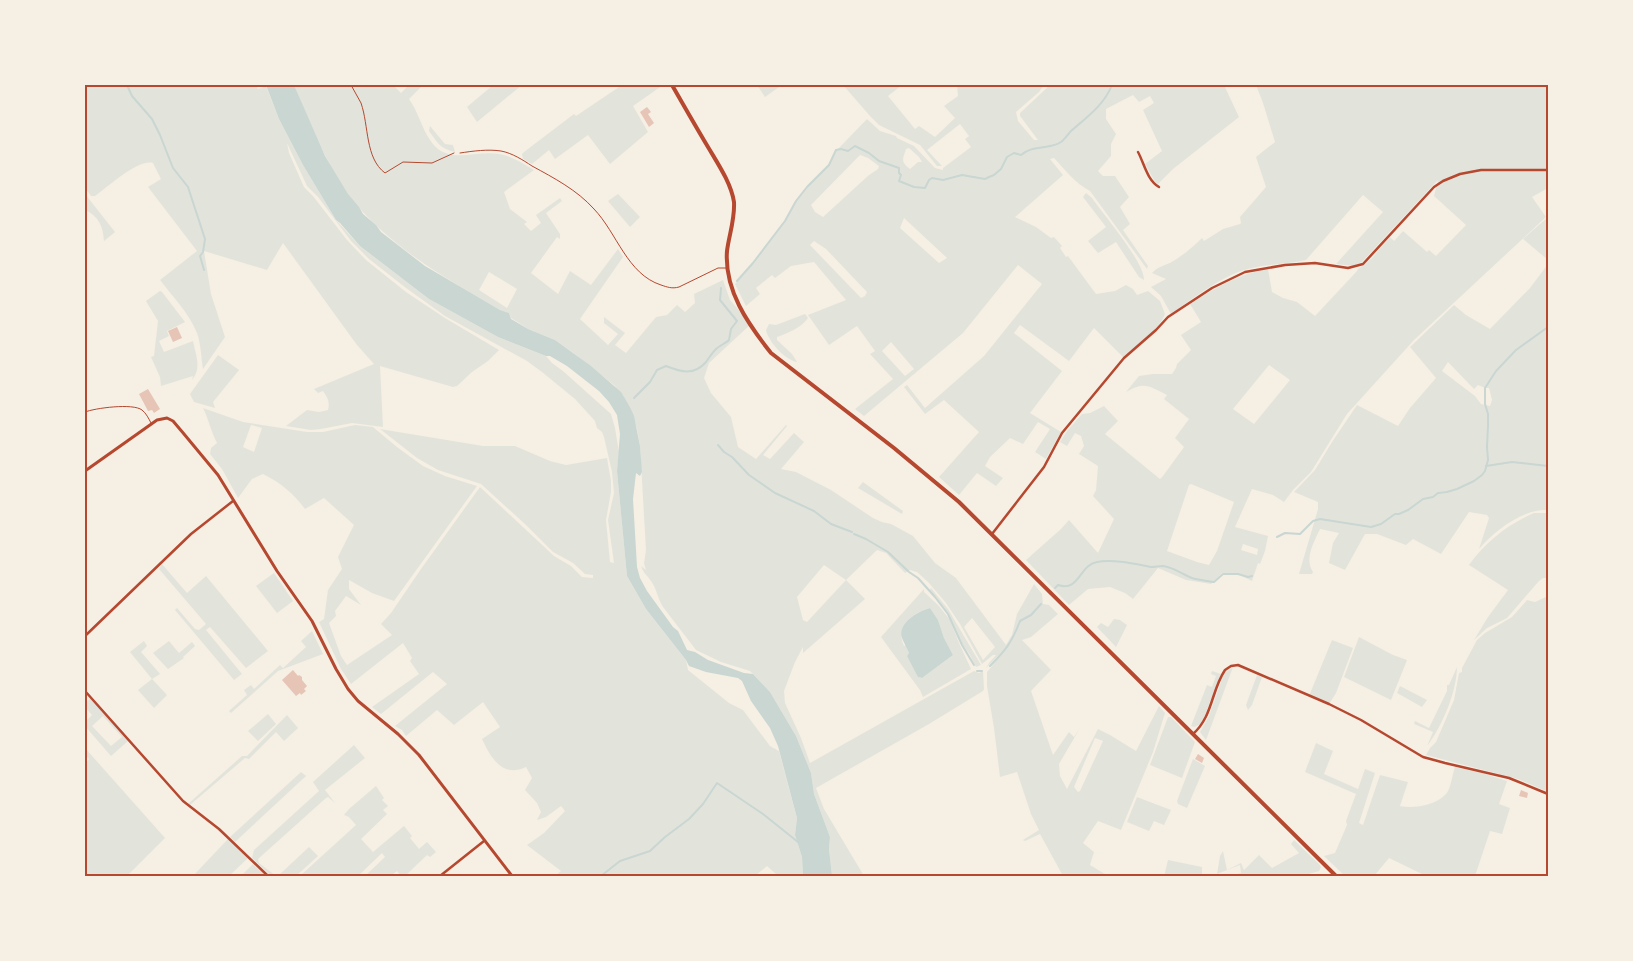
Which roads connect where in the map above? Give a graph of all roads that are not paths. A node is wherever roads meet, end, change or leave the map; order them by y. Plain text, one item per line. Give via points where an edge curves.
1 (672, 85) edge
2 (460, 152) dead end
3 (1138, 152) dead end
4 (1548, 170) edge
5 (1159, 187) dead end
6 (726, 268) junction
7 (85, 412) edge
8 (152, 424) junction
9 (85, 471) edge
10 (234, 500) junction
11 (992, 534) junction
12 (85, 636) edge
13 (85, 691) edge
14 (1193, 734) junction
15 (1548, 794) edge
16 (484, 841) junction
17 (268, 876) edge
18 (440, 876) edge
19 (512, 876) edge
20 (1336, 876) edge

1 - 6 main road via 730,188 734,203
2 - 6 lane via 503,151 572,190 600,216 641,274 653,282 672,289 718,268
3 - 5 street via 1154,184
4 - 11 street via 1492,169 1450,178 1434,187 1364,264 1348,268 1315,263 1285,265 1245,272 1212,288 1168,317 1124,358 1062,432 1044,467
6 - 11 main road via 734,297 772,353 932,478
7 - 8 lane via 103,407 138,408
8 - 9 street
8 - 10 street via 163,418 175,424 210,463
10 - 12 street via 191,534
10 - 16 street via 312,621 347,687 358,701 419,755
11 - 14 main road
13 - 17 street via 183,801 219,829
14 - 15 street via 1208,715 1225,670 1238,665 1354,716 1423,757 1509,778
14 - 20 main road
16 - 18 street
16 - 19 street

